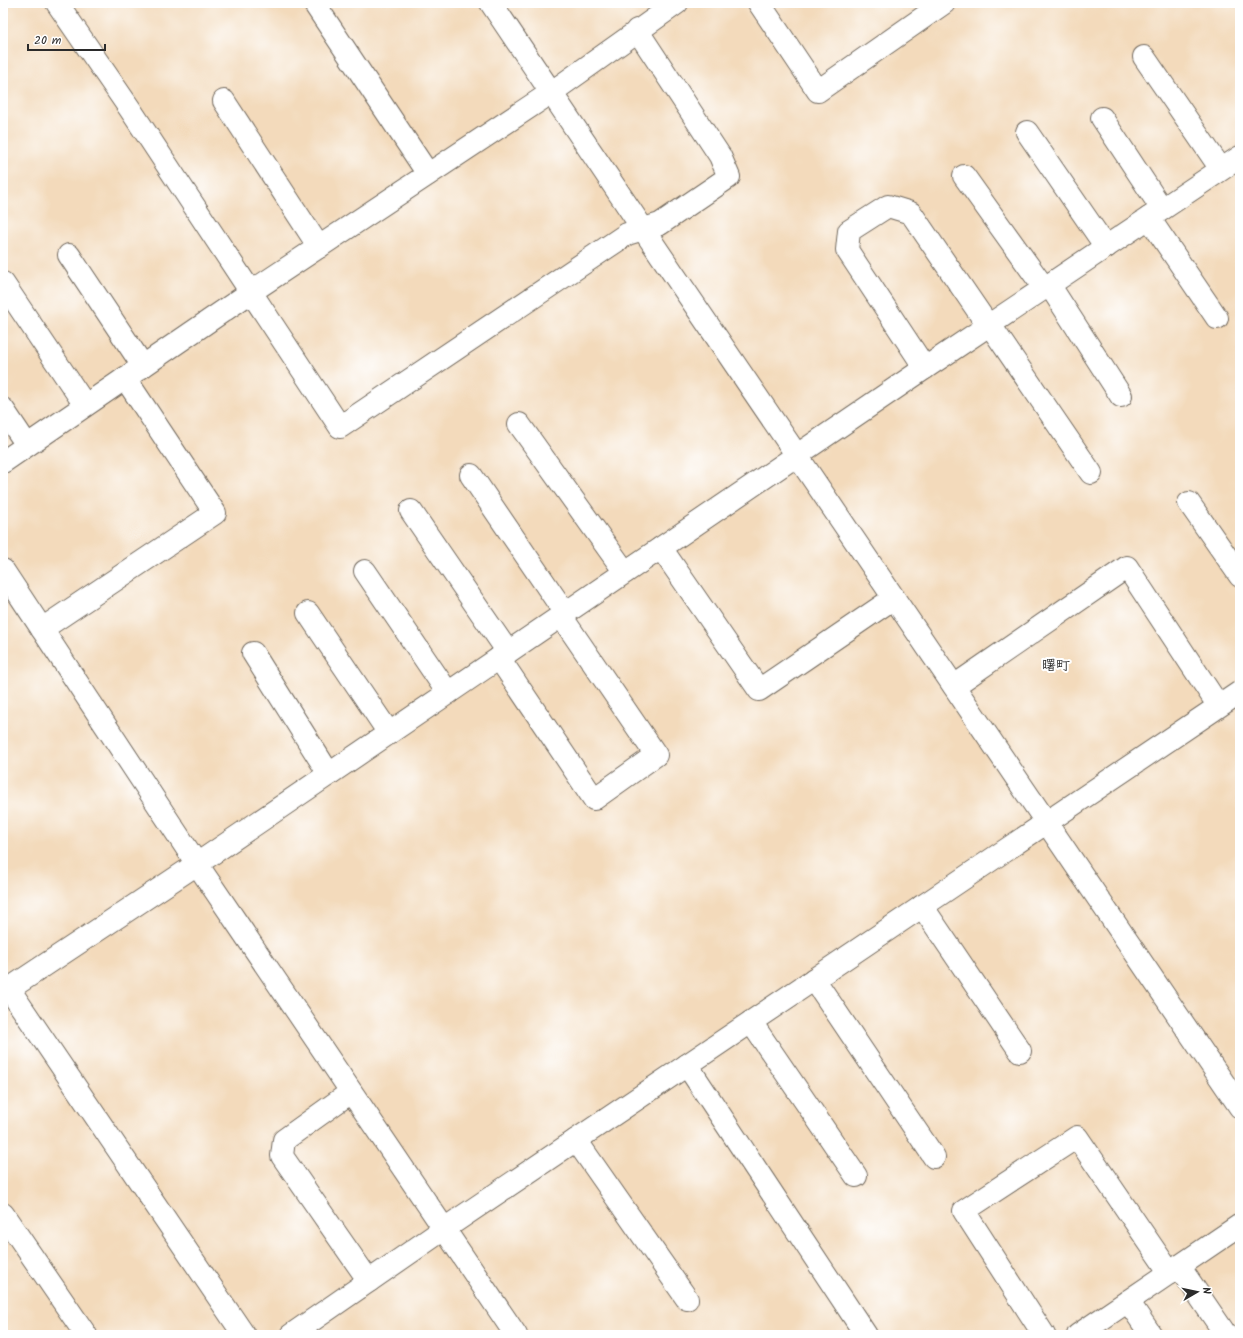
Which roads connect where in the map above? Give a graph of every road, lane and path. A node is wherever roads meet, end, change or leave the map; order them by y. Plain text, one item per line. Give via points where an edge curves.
1 (57, 3) edge
2 (314, 3) edge
3 (491, 3) edge
4 (677, 3) edge
5 (760, 3) edge
6 (944, 3) edge
7 (638, 30) junction
8 (1144, 57) dead end
9 (552, 92) junction
10 (224, 101) dead end
11 (1102, 118) dead end
12 (1027, 132) dead end
13 (1234, 164) edge
14 (428, 174) junction
15 (964, 176) dead end
16 (1156, 213) junction
17 (643, 229) junction
18 (319, 246) junction
19 (1106, 247) junction
20 (69, 255) dead end
21 (3, 283) edge
22 (1047, 287) junction
23 (251, 292) junction
24 (1217, 318) dead end
25 (990, 326) junction
26 (143, 366) junction
27 (925, 368) junction
28 (125, 378) junction
29 (1121, 396) dead end
30 (85, 405) junction
31 (3, 410) edge
32 (519, 424) dead end
33 (27, 445) junction
34 (796, 456) junction
35 (3, 462) edge
36 (1091, 473) dead end
37 (471, 475) dead end
38 (1189, 503) dead end
39 (411, 511) dead end
40 (661, 548) junction
41 (3, 570) edge
42 (365, 571) dead end
43 (625, 572) junction
44 (1240, 576) edge
45 (894, 598) junction
46 (308, 613) dead end
47 (563, 614) junction
48 (42, 628) junction
49 (253, 653) dead end
50 (503, 655) junction
51 (954, 686) junction
52 (1240, 692) edge
53 (448, 693) junction
54 (1218, 705) junction
55 (389, 733) junction
56 (330, 774) junction
57 (1047, 821) junction
58 (197, 864) junction
59 (922, 906) junction
60 (814, 979) junction
61 (6, 991) edge
62 (751, 1022) junction
63 (1020, 1051) dead end
64 (687, 1065) junction
65 (351, 1092) junction
66 (1240, 1107) edge
67 (576, 1140) junction
68 (934, 1157) dead end
69 (856, 1176) dead end
70 (3, 1214) edge
71 (1240, 1225) edge
72 (444, 1229) junction
73 (1175, 1269) junction
74 (369, 1281) junction
75 (687, 1299) dead end
76 (1128, 1301) junction
77 (86, 1335) edge
78 (244, 1335) edge
79 (291, 1335) edge
80 (516, 1335) edge
81 (866, 1335) edge
82 (1044, 1335) edge
83 (1078, 1335) edge
84 (1151, 1335) edge
85 (1226, 1335) edge

1 - 23 street via 130,108
2 - 14 street
3 - 9 street
4 - 7 street
5 - 6 street via 818,91
7 - 9 street
7 - 17 street via 720,156 729,177 660,224
8 - 13 street
9 - 14 street
9 - 17 street
10 - 18 street
11 - 16 street
12 - 19 street
13 - 16 street
14 - 18 street
15 - 22 street
16 - 19 street
16 - 24 street
17 - 23 street via 627,234 340,427
17 - 34 street
18 - 23 street
19 - 22 street
20 - 26 street
21 - 30 street
22 - 25 street
22 - 29 street
23 - 26 street
25 - 27 street
25 - 27 street via 911,212 888,206 849,231 847,250
25 - 36 street
26 - 28 street
27 - 34 street
28 - 30 street
28 - 48 street via 215,513
30 - 33 street
31 - 33 street
32 - 43 street
33 - 35 street
34 - 40 street
34 - 45 street
37 - 47 street
38 - 44 street
39 - 50 street
40 - 43 street
40 - 45 street via 759,690
41 - 48 street
42 - 53 street
43 - 47 street
45 - 51 street
46 - 55 street
47 - 50 street
47 - 50 street via 656,754 594,799
48 - 58 street
49 - 56 street
50 - 53 street
51 - 54 street via 1127,567
51 - 57 street
52 - 54 street
53 - 55 street
54 - 57 street
55 - 56 street
56 - 58 street
57 - 59 street
57 - 66 street
58 - 61 street
58 - 65 street
59 - 60 street
59 - 63 street
60 - 62 street
60 - 68 street
61 - 78 street
62 - 64 street
62 - 69 street
64 - 67 street
64 - 81 street
65 - 72 street
65 - 74 street via 284,1140 282,1156
67 - 72 street
67 - 75 street
70 - 77 street
71 - 73 street
72 - 74 street
72 - 80 street
73 - 76 street
73 - 82 street via 1077,1137 964,1211
73 - 85 street
74 - 79 street
76 - 83 street
76 - 84 street

